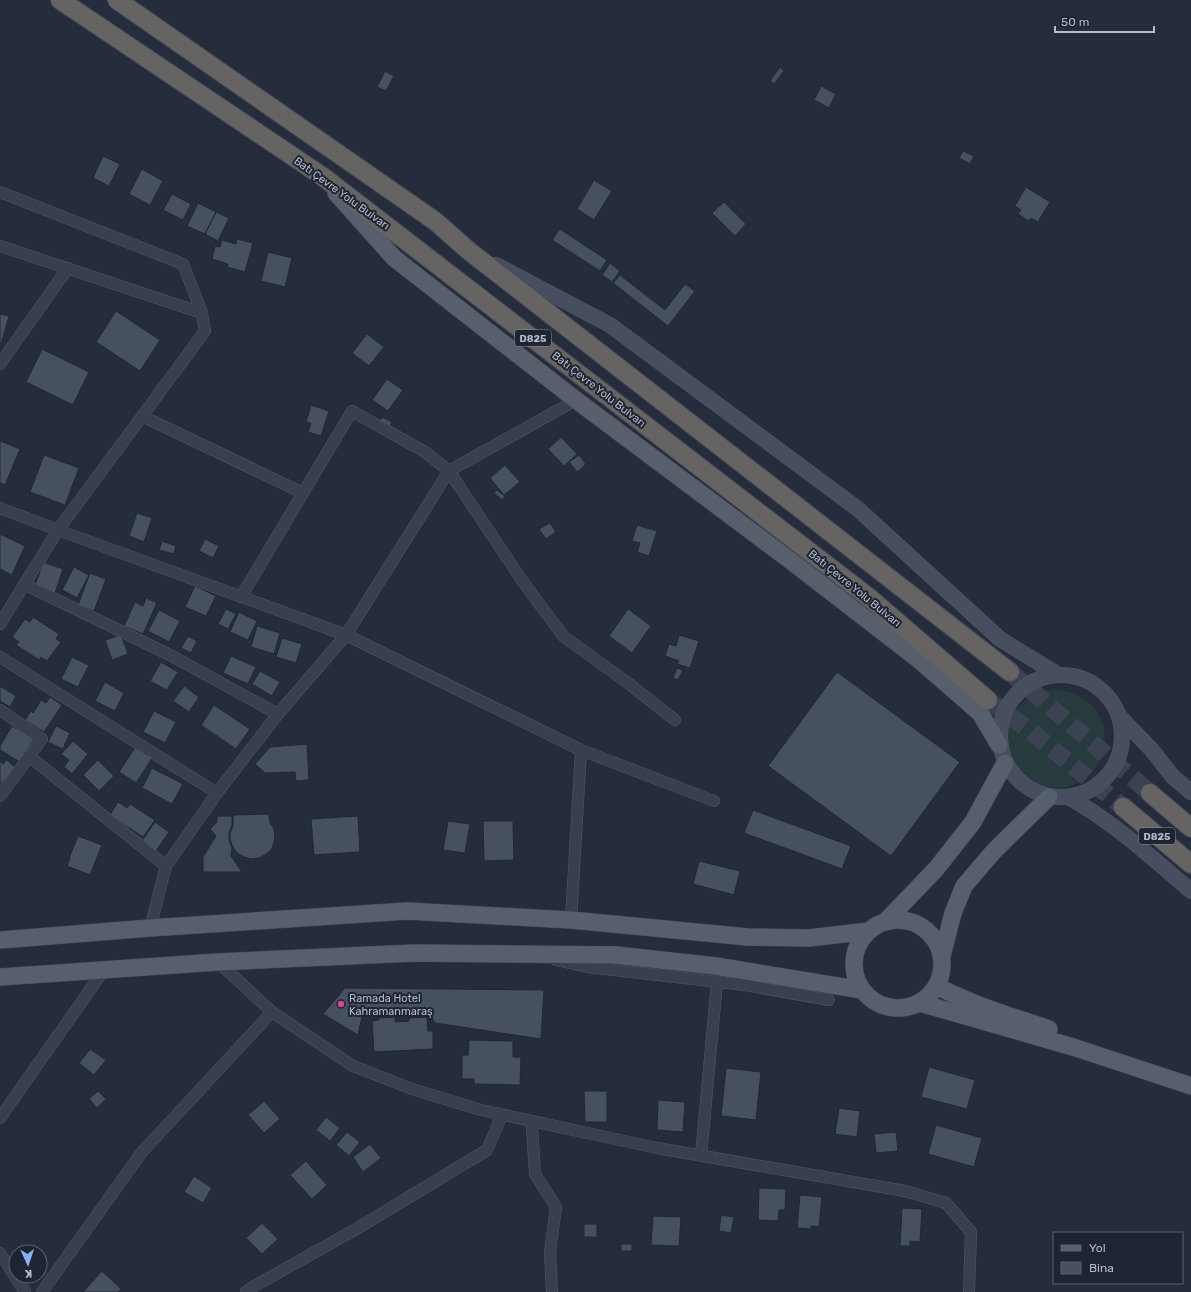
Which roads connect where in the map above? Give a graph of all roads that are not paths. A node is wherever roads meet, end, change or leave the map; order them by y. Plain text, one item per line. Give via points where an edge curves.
1 (60, 0) edge
2 (117, 0) edge
3 (322, 176) junction
4 (0, 192) edge
5 (0, 246) edge
6 (469, 251) junction
7 (68, 268) junction
8 (202, 313) junction
9 (0, 364) edge
10 (576, 400) junction
11 (142, 416) junction
12 (449, 471) junction
13 (303, 493) junction
14 (0, 508) edge
15 (58, 530) junction
16 (24, 584) junction
17 (241, 597) junction
18 (0, 624) edge
19 (346, 635) junction
20 (0, 657) edge
21 (1010, 672) tunnel mouth
22 (1057, 674) junction
23 (988, 700) tunnel mouth
24 (0, 710) edge
25 (278, 714) junction
26 (1120, 717) junction
27 (675, 720) dead end
28 (1000, 745) junction
29 (581, 750) junction
30 (29, 756) junction
31 (1005, 763) junction
32 (1191, 792) edge
33 (217, 793) junction
34 (1150, 793) tunnel mouth
35 (0, 796) edge
36 (1049, 797) junction
37 (1068, 797) junction
38 (714, 801) dead end
39 (1122, 807) tunnel mouth
40 (1191, 828) edge
41 (1191, 864) edge
42 (166, 866) junction
43 (1191, 891) edge
44 (571, 920) junction
45 (886, 922) junction
46 (150, 928) junction
47 (869, 931) junction
48 (0, 940) edge
49 (528, 954) junction
50 (942, 956) junction
51 (218, 962) junction
52 (104, 970) junction
53 (0, 977) edge
54 (717, 982) junction
55 (937, 986) junction
56 (862, 990) junction
57 (828, 1000) dead end
58 (920, 1003) junction
59 (272, 1012) junction
60 (1191, 1077) edge
61 (1191, 1086) edge
62 (502, 1115) junction
63 (0, 1118) edge
64 (530, 1121) junction
65 (701, 1156) junction
66 (0, 1253) edge
67 (25, 1292) edge
68 (42, 1292) edge
69 (246, 1292) edge
70 (552, 1292) edge
71 (969, 1292) edge

1 - 3 highway, Batı Çevre Yolu Bulvarı / D825
2 - 6 highway, D825 via 435,221
3 - 10 main road via 394,258
3 - 23 highway, Batı Çevre Yolu Bulvarı / D825 via 871,599
4 - 8 street via 183,264
5 - 7 street
6 - 21 highway, D825
6 - 22 main road via 610,325 858,509 1000,639
7 - 8 street
7 - 9 street
8 - 11 street via 205,331
10 - 12 street
10 - 28 main road via 918,659 980,713
11 - 13 street
11 - 15 street
12 - 13 street via 425,452 352,411
12 - 19 street
12 - 27 street via 521,579 563,636
13 - 17 street
14 - 15 street
15 - 16 street
15 - 17 street
16 - 18 street
16 - 25 street via 170,655
17 - 19 street
19 - 25 street
19 - 29 street
20 - 33 street
22 - 26 main road via 1077,676 1096,685 1111,699
22 - 28 main road via 1037,679 1020,690 1007,706 1000,725
24 - 30 street via 42,739
25 - 33 street
26 - 32 main road via 1173,776
26 - 37 main road via 1123,735 1121,753 1113,770 1101,783 1086,793
28 - 31 main road
29 - 38 street
29 - 44 street
30 - 35 street
30 - 42 street
31 - 36 main road via 1016,779 1031,790
31 - 45 main road via 973,822 936,869
33 - 42 street
34 - 40 highway, D825
36 - 37 main road
36 - 50 main road via 994,851 964,886 953,913
37 - 43 main road via 1091,810 1126,836
39 - 41 highway, D825
42 - 46 street
44 - 46 main road via 407,911
44 - 47 main road via 748,937 809,938
45 - 47 main road
45 - 50 main road via 904,920 922,926 935,939
46 - 48 main road
47 - 56 main road via 858,945 854,963 856,977
49 - 51 main road via 415,953
49 - 54 street via 588,967
49 - 56 main road via 616,955 716,966
50 - 55 main road via 942,974
51 - 52 main road
51 - 59 street
52 - 53 main road
52 - 63 street
54 - 57 street
54 - 65 street
55 - 58 main road via 928,998
55 - 60 main road via 979,1005
56 - 58 main road via 875,1002 893,1008 911,1007
58 - 61 main road via 1073,1047
59 - 62 street via 353,1066 412,1089
59 - 68 street via 142,1152
62 - 64 street
62 - 69 street via 487,1150
64 - 65 street
64 - 70 street via 535,1174 556,1207 550,1252
65 - 71 street via 905,1191 946,1204 972,1232
66 - 67 street

